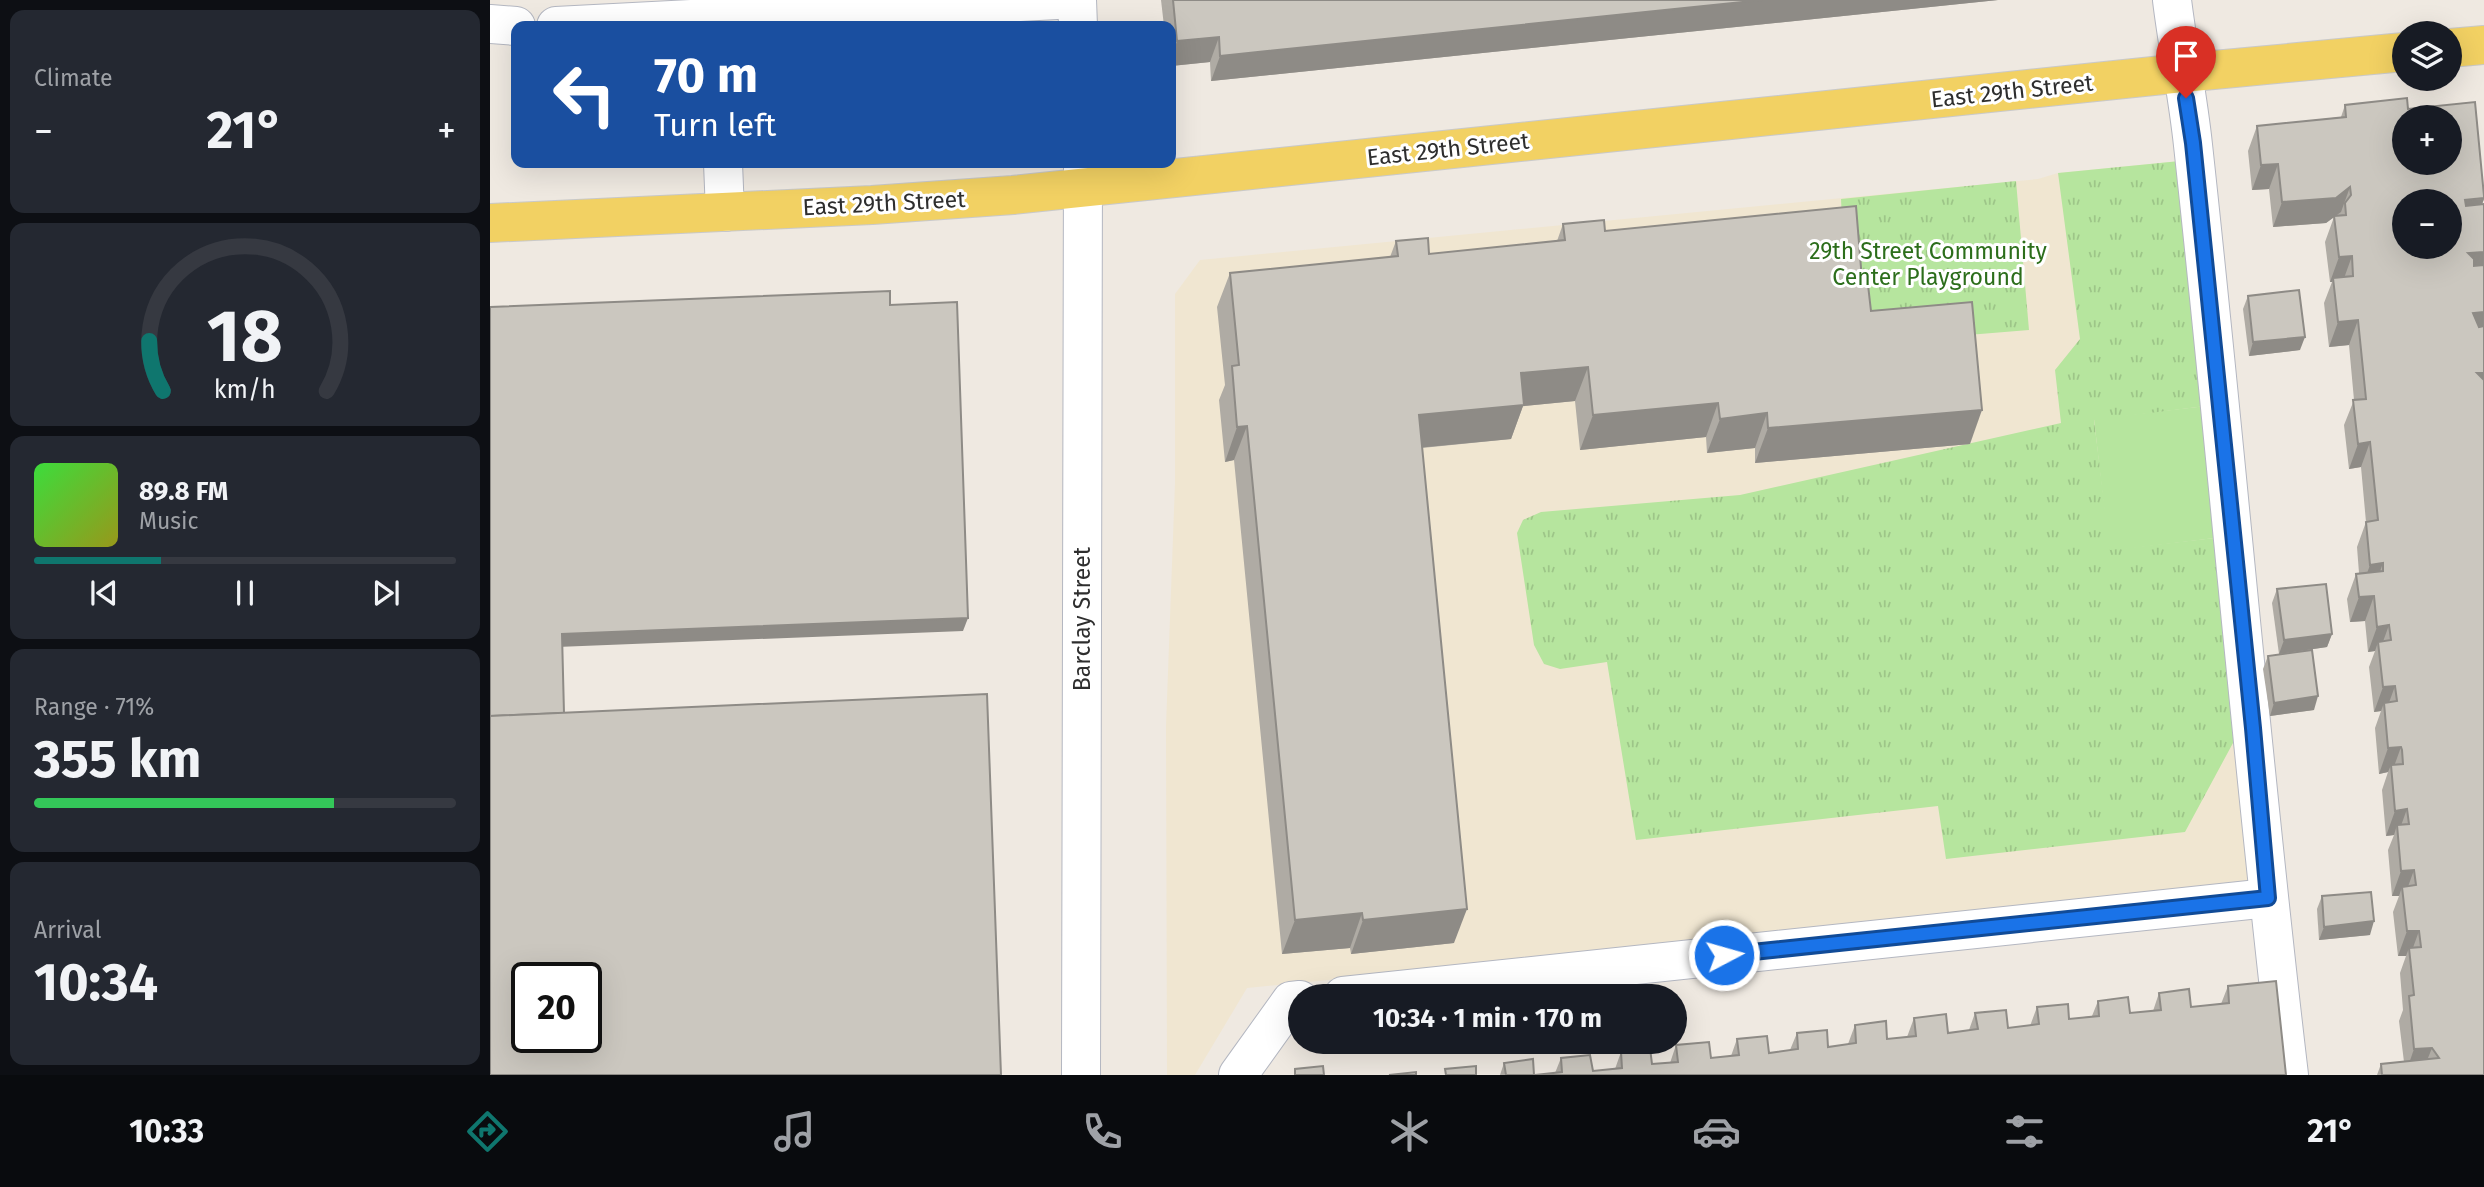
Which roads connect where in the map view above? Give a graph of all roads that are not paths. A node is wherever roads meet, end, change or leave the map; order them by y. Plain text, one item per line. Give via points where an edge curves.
1 (1057, 0) edge
2 (1077, 0) edge
3 (2172, 0) edge
4 (732, 21) edge
5 (1078, 21) edge
6 (490, 24) edge
7 (511, 26) edge
8 (2484, 45) edge
9 (2462, 47) edge
10 (2392, 53) edge
11 (2182, 73) junction
12 (1176, 165) edge
13 (723, 168) edge
14 (1148, 168) edge
15 (1083, 174) edge
16 (725, 212) junction
17 (490, 223) edge
18 (2268, 898) junction
19 (1456, 984) edge
20 (1288, 1006) edge
21 (1081, 1075) edge
22 (1238, 1075) edge
23 (2289, 1075) edge

1 - 4 street
2 - 5 street
3 - 11 street
6 - 7 street
8 - 9 main road
10 - 11 main road, East 29th Street
11 - 12 main road, East 29th Street
11 - 18 street via 2193,143
13 - 16 street
14 - 15 main road, East 29th Street
15 - 16 main road, East 29th Street via 1013,195
15 - 21 street, Barclay Street
16 - 17 main road, East 29th Street
18 - 19 street
18 - 23 street
20 - 22 street

